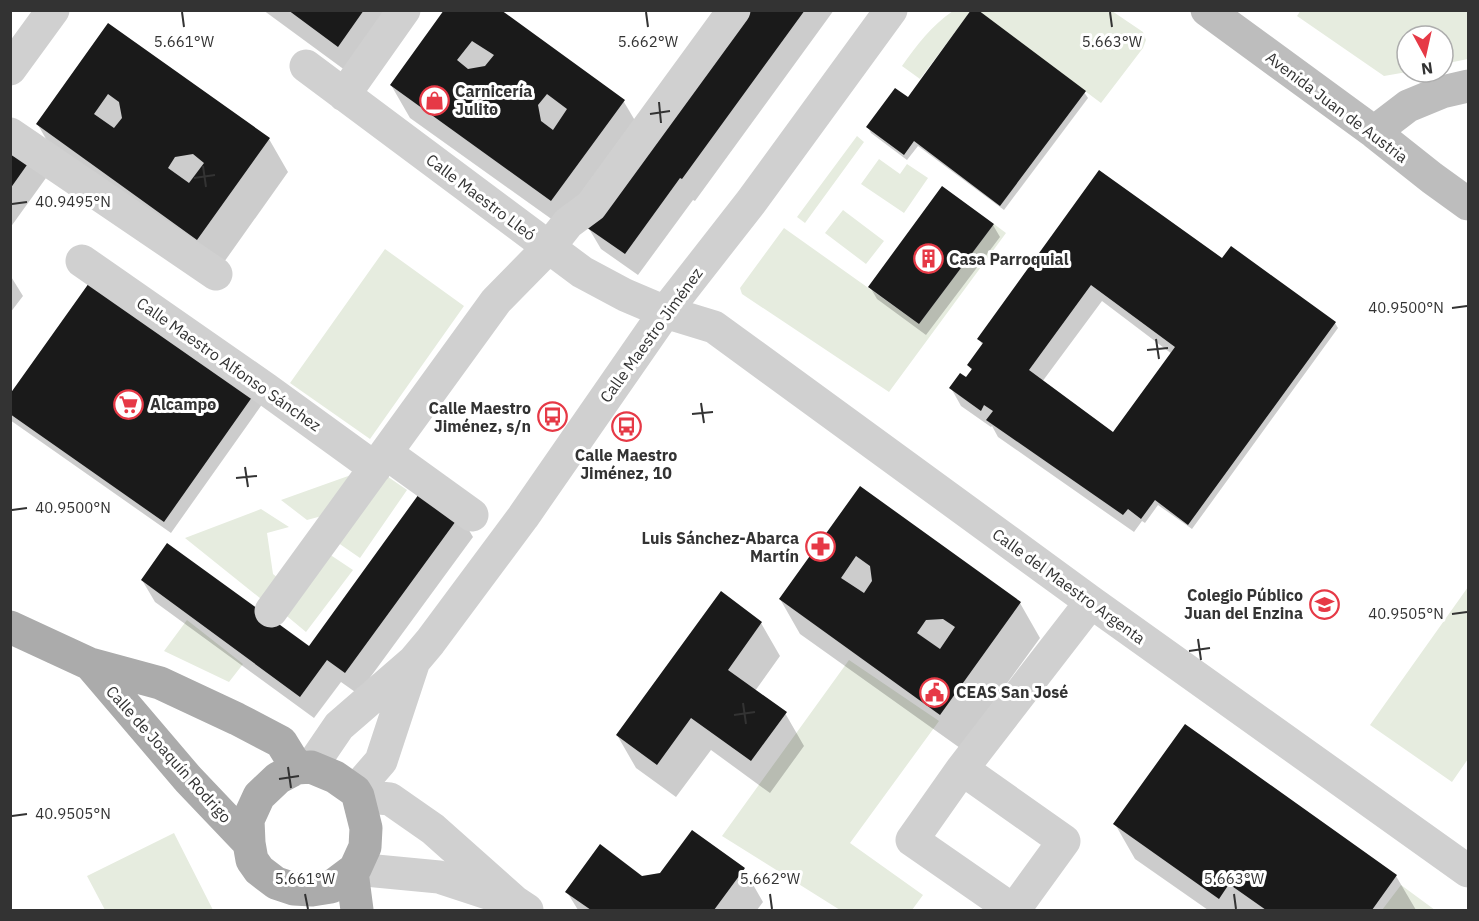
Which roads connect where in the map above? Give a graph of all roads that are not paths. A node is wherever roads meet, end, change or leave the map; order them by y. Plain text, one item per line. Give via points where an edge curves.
1 (53, 10) edge
2 (404, 10) edge
3 (734, 10) edge
4 (891, 10) edge
5 (1207, 10) edge
6 (306, 66) dead end
7 (10, 69) edge
8 (1468, 86) edge
9 (345, 94) junction
10 (1374, 132) junction
11 (10, 134) edge
12 (1468, 204) edge
13 (549, 247) junction
14 (82, 261) dead end
15 (216, 274) dead end
16 (665, 312) junction
17 (380, 461) junction
18 (472, 515) dead end
19 (1090, 602) junction
20 (271, 611) dead end
21 (10, 627) edge
22 (414, 661) junction
23 (90, 664) junction
24 (304, 767) junction
25 (962, 769) junction
26 (356, 794) junction
27 (249, 843) junction
28 (354, 871) junction
29 (1468, 871) edge
30 (283, 897) edge
31 (521, 906) edge
32 (357, 910) edge
33 (1013, 910) edge

1 - 7 street
2 - 9 street
3 - 13 street via 591,206 568,223
4 - 16 street, Calle Maestro Jiménez via 752,201
5 - 10 main road, Avenida Juan de Austria
6 - 9 street, Calle Maestro Lleó
8 - 10 main road via 1408,106
9 - 13 street, Calle Maestro Lleó
10 - 12 main road, Avenida Juan de Austria
11 - 15 street
13 - 16 street, Calle Maestro Lleó via 582,272
13 - 17 street via 496,301
14 - 17 street, Calle Maestro Alfonso Sánchez via 266,389
16 - 19 street, Calle del Maestro Argenta via 714,327
16 - 22 street, Calle Maestro Jiménez via 523,517
17 - 18 street, Calle Maestro Alfonso Sánchez
17 - 20 street
19 - 25 street
19 - 29 street, Calle del Maestro Argenta
21 - 23 main road, Calle de Joaquín Rodrigo
22 - 24 street, Calle Maestro Jiménez via 339,726
22 - 26 street, Calle Maestro Jiménez via 381,761
23 - 24 main road, Calle de Joaquín Rodrigo via 160,683 237,719 281,742
23 - 27 main road, Calle de Joaquín Rodrigo via 188,779
24 - 26 main road via 334,777
24 - 27 main road via 278,778 259,796 248,820
25 - 33 street via 912,840
25 - 33 street via 1064,841
26 - 28 main road via 366,828 365,847
26 - 31 street via 390,799 433,829
27 - 30 main road via 252,860
28 - 30 main road via 332,887 294,889
28 - 31 street via 439,877
28 - 32 main road

